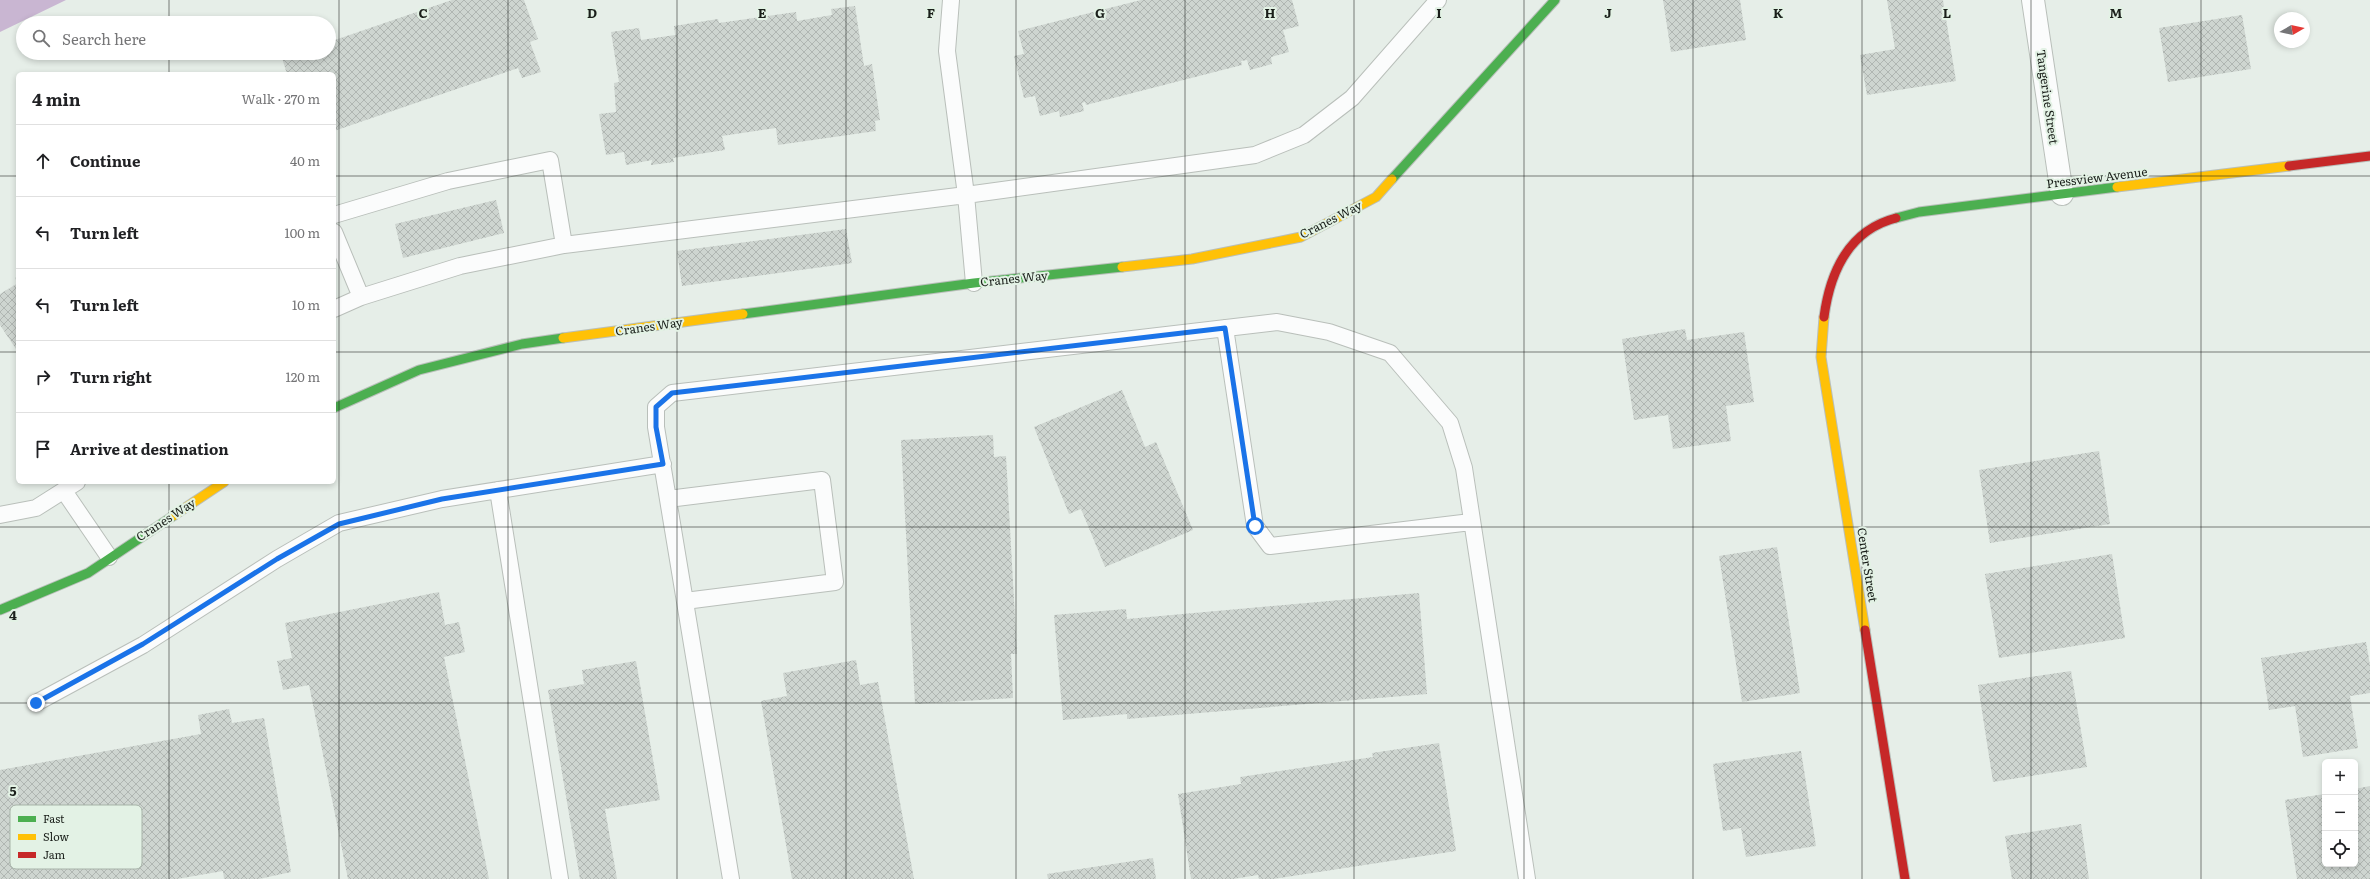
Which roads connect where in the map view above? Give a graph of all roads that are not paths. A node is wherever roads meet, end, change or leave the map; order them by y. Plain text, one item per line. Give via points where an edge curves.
1 (951, 0) edge
2 (1438, 0) edge
3 (1555, 0) edge
4 (2033, 0) edge
5 (2369, 159) edge
6 (2062, 194) junction
7 (966, 196) junction
8 (336, 214) edge
9 (336, 237) edge
10 (564, 245) junction
11 (1840, 257) joint
12 (974, 283) junction
13 (361, 297) junction
14 (336, 308) edge
15 (1225, 328) junction
16 (336, 407) edge
17 (663, 464) junction
18 (221, 484) edge
19 (70, 486) edge
20 (498, 490) junction
21 (668, 500) junction
22 (0, 515) edge
23 (1472, 522) junction
24 (109, 557) junction
25 (685, 601) junction
26 (0, 610) edge
27 (36, 703) dead end
28 (560, 879) edge
29 (731, 879) edge
30 (1527, 879) edge
31 (1905, 879) edge

1 - 7 lane, Cranes Way via 947,51
2 - 7 lane via 1352,98 1304,135 1255,155
3 - 12 street, Cranes Way via 1376,197 1301,237 1192,259
4 - 6 street, Tangerine Street
5 - 6 street, Pressview Avenue
6 - 11 street, Pressview Avenue via 1919,212 1873,226
7 - 10 lane
7 - 12 lane, Cranes Way
8 - 10 lane via 448,181 550,160
9 - 13 lane
10 - 13 lane via 460,266
11 - 31 street, Center Street via 1824,298 1821,357
12 - 16 street, Cranes Way via 522,344 419,370
13 - 14 lane
15 - 17 lane via 672,393 656,407 656,427
15 - 23 lane via 1277,322 1329,332 1390,353 1450,423 1464,468
15 - 23 lane via 1255,526 1270,546
17 - 20 lane
17 - 21 lane
18 - 24 street, Cranes Way
19 - 22 lane via 36,508
19 - 24 lane
20 - 27 lane via 442,499 339,524 277,559 143,644
20 - 28 lane
21 - 25 lane
21 - 25 lane via 822,480 835,582
23 - 30 lane
24 - 26 street, Cranes Way via 88,573
25 - 29 lane

